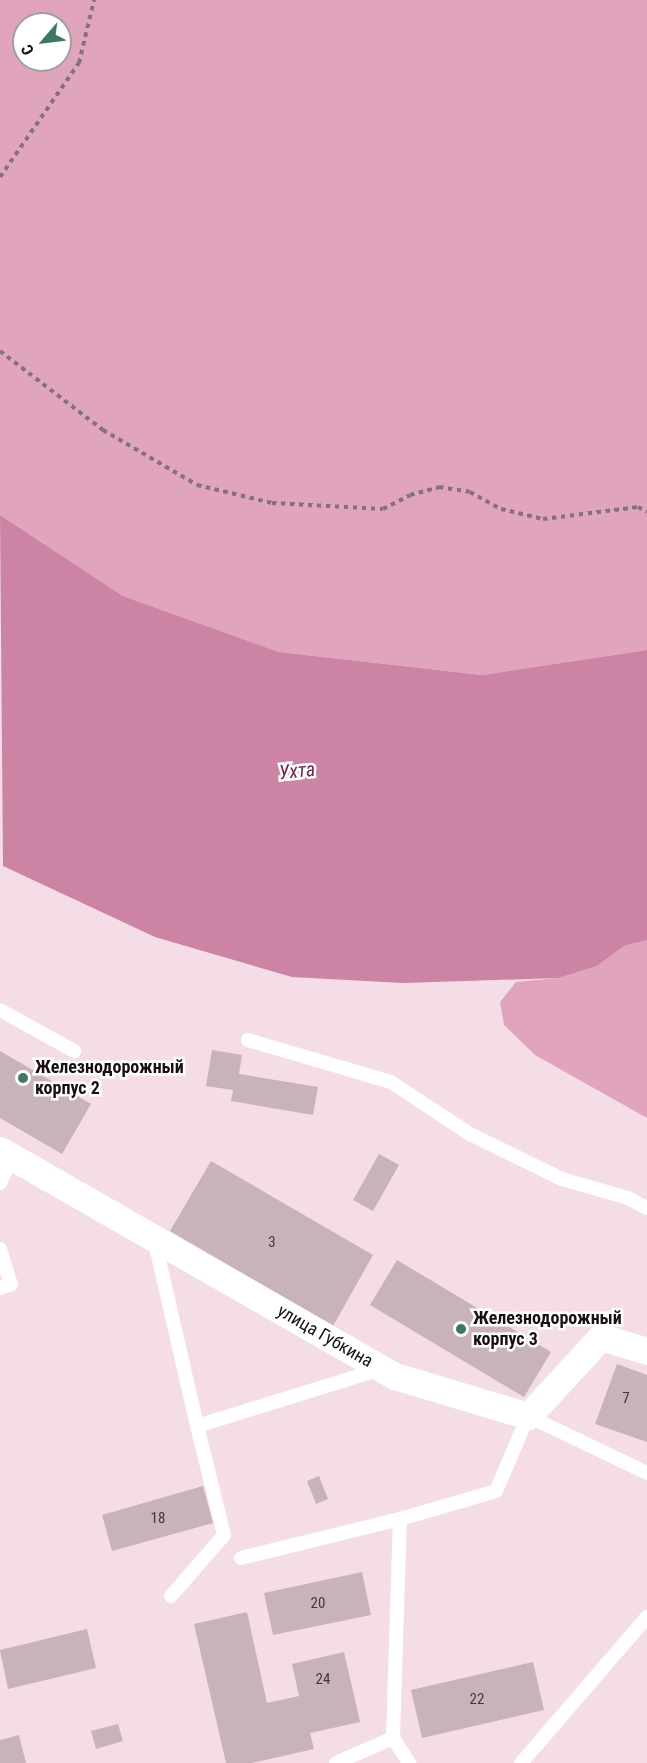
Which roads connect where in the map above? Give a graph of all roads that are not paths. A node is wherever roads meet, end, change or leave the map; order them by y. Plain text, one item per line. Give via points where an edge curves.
1 (0, 1010) edge
2 (248, 1040) dead end
3 (74, 1051) dead end
4 (6, 1153) edge
5 (0, 1183) edge
6 (647, 1208) edge
7 (154, 1238) junction
8 (0, 1249) edge
9 (0, 1288) edge
10 (647, 1351) edge
11 (383, 1369) junction
12 (528, 1416) junction
13 (197, 1426) junction
14 (647, 1473) edge
15 (400, 1519) junction
16 (241, 1558) dead end
17 (171, 1596) dead end
18 (647, 1617) edge
19 (393, 1738) junction
20 (336, 1763) edge
21 (409, 1763) edge
22 (520, 1763) edge

1 - 3 lane
2 - 6 lane via 391,1082 471,1134 562,1179 628,1198
4 - 5 lane
4 - 7 street, улица Губкина
7 - 11 street, улица Губкина
7 - 13 lane
8 - 9 lane via 11,1284
10 - 12 street via 601,1337
11 - 12 street, улица Губкина
11 - 13 lane
12 - 14 lane
12 - 15 lane via 496,1491
13 - 17 lane via 224,1535
15 - 16 lane
15 - 19 lane
18 - 22 lane
19 - 20 lane
19 - 21 lane

